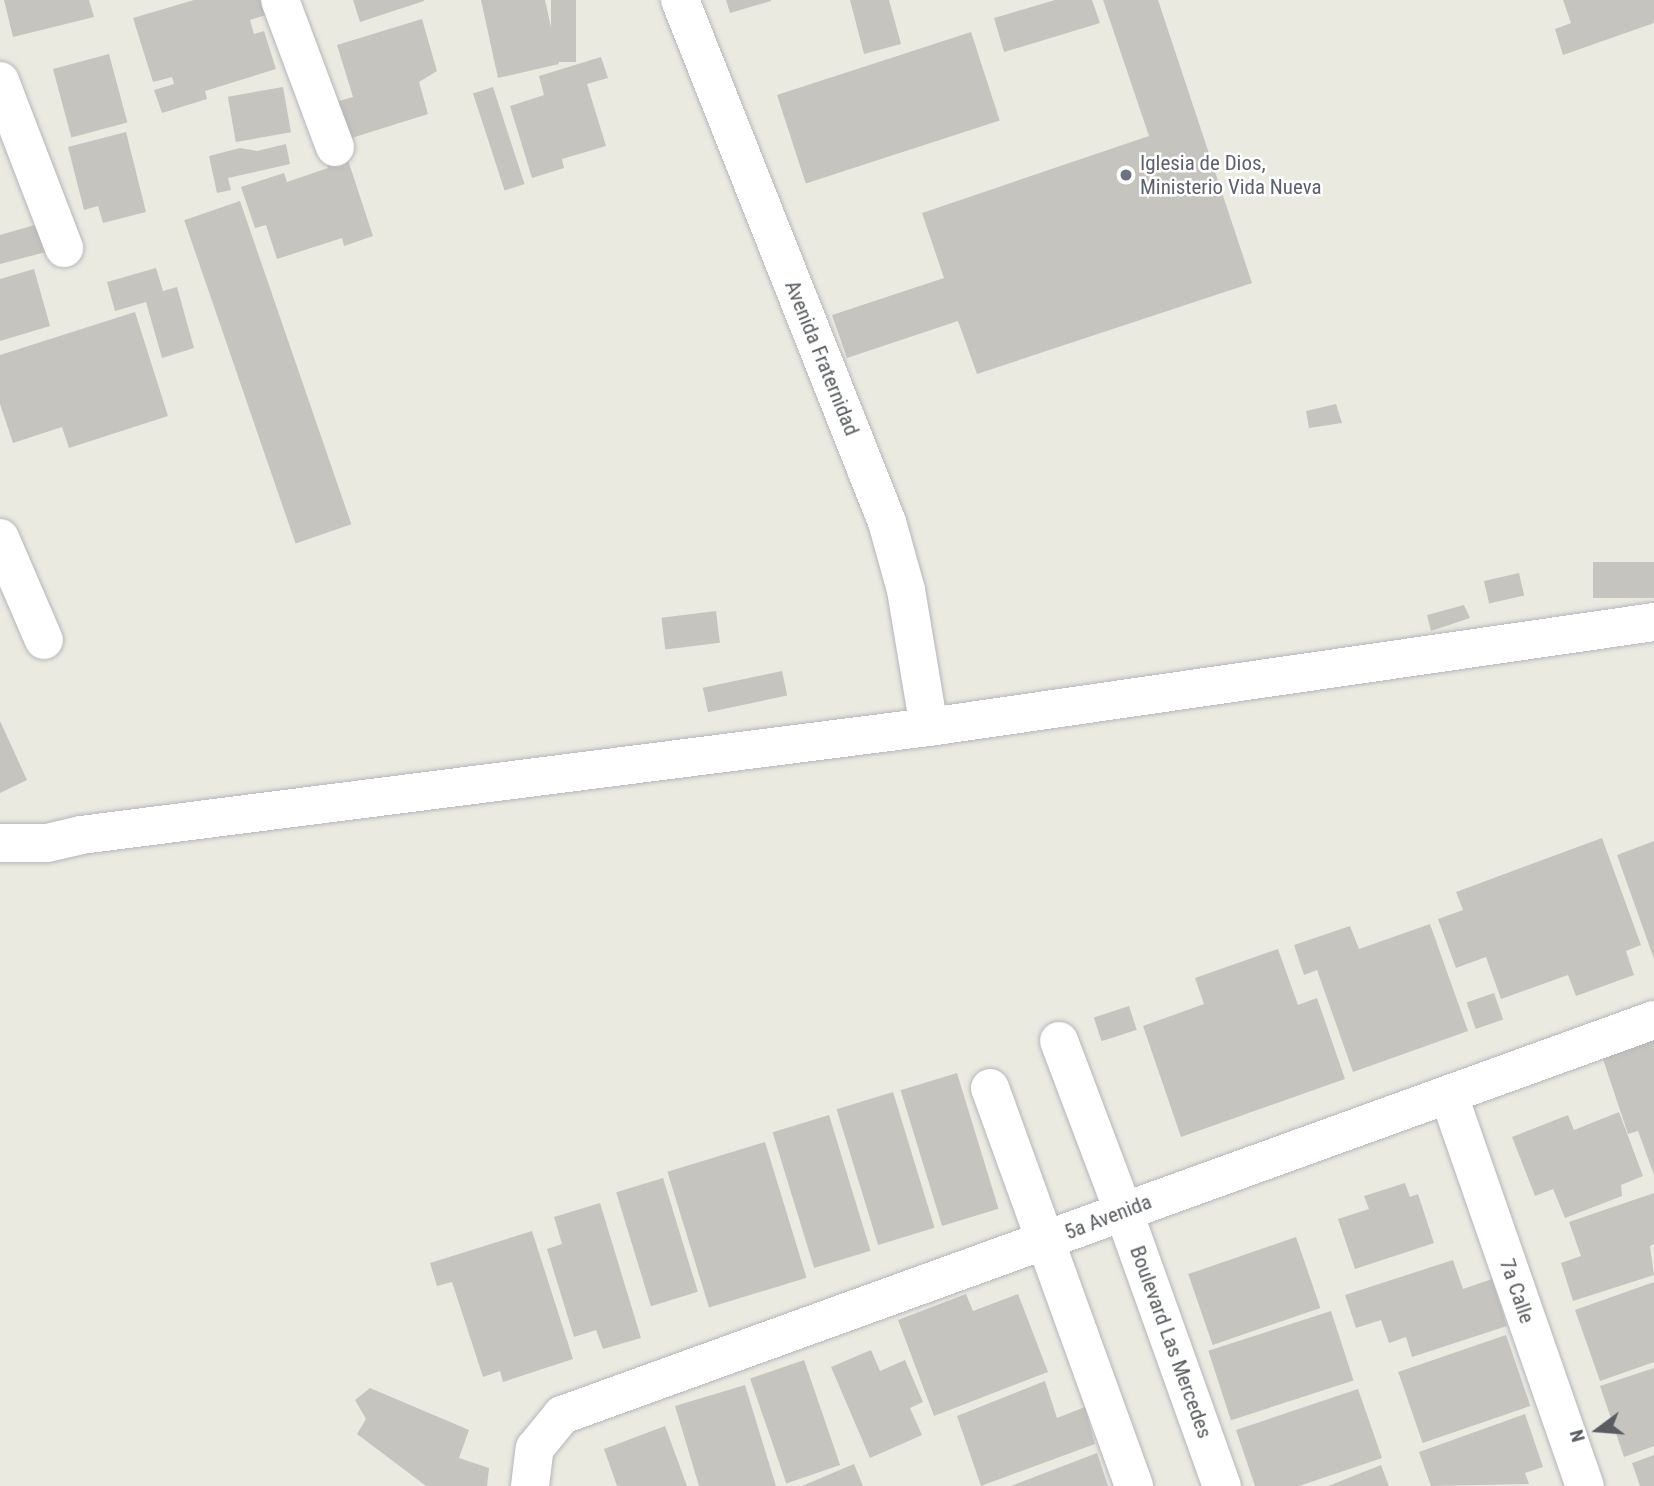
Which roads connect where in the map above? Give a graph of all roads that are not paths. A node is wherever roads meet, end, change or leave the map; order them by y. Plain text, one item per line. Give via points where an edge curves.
1 (281, 0) edge
2 (680, 0) edge
3 (0, 81) edge
4 (335, 147) dead end
5 (64, 248) dead end
6 (0, 538) edge
7 (1654, 622) edge
8 (44, 640) dead end
9 (929, 727) junction
10 (0, 843) edge
11 (1654, 1020) edge
12 (1059, 1041) dead end
13 (990, 1088) dead end
14 (1449, 1096) junction
15 (1124, 1210) junction
16 (1046, 1240) junction
17 (530, 1486) edge
18 (1134, 1486) edge
19 (1222, 1486) edge
20 (1585, 1486) edge

1 - 4 street
2 - 9 street, Avenida Fraternidad via 887,522 906,590
3 - 5 street
6 - 8 street
7 - 9 street
9 - 10 street via 47,843
11 - 14 street, 5a Avenida
12 - 15 street, Boulevard Las Mercedes
13 - 16 street
14 - 15 street, 5a Avenida
14 - 20 street, 7a Calle
15 - 16 street, 5a Avenida
15 - 19 street, Boulevard Las Mercedes
16 - 17 street, 5a Avenida via 562,1415 535,1448
16 - 18 street

